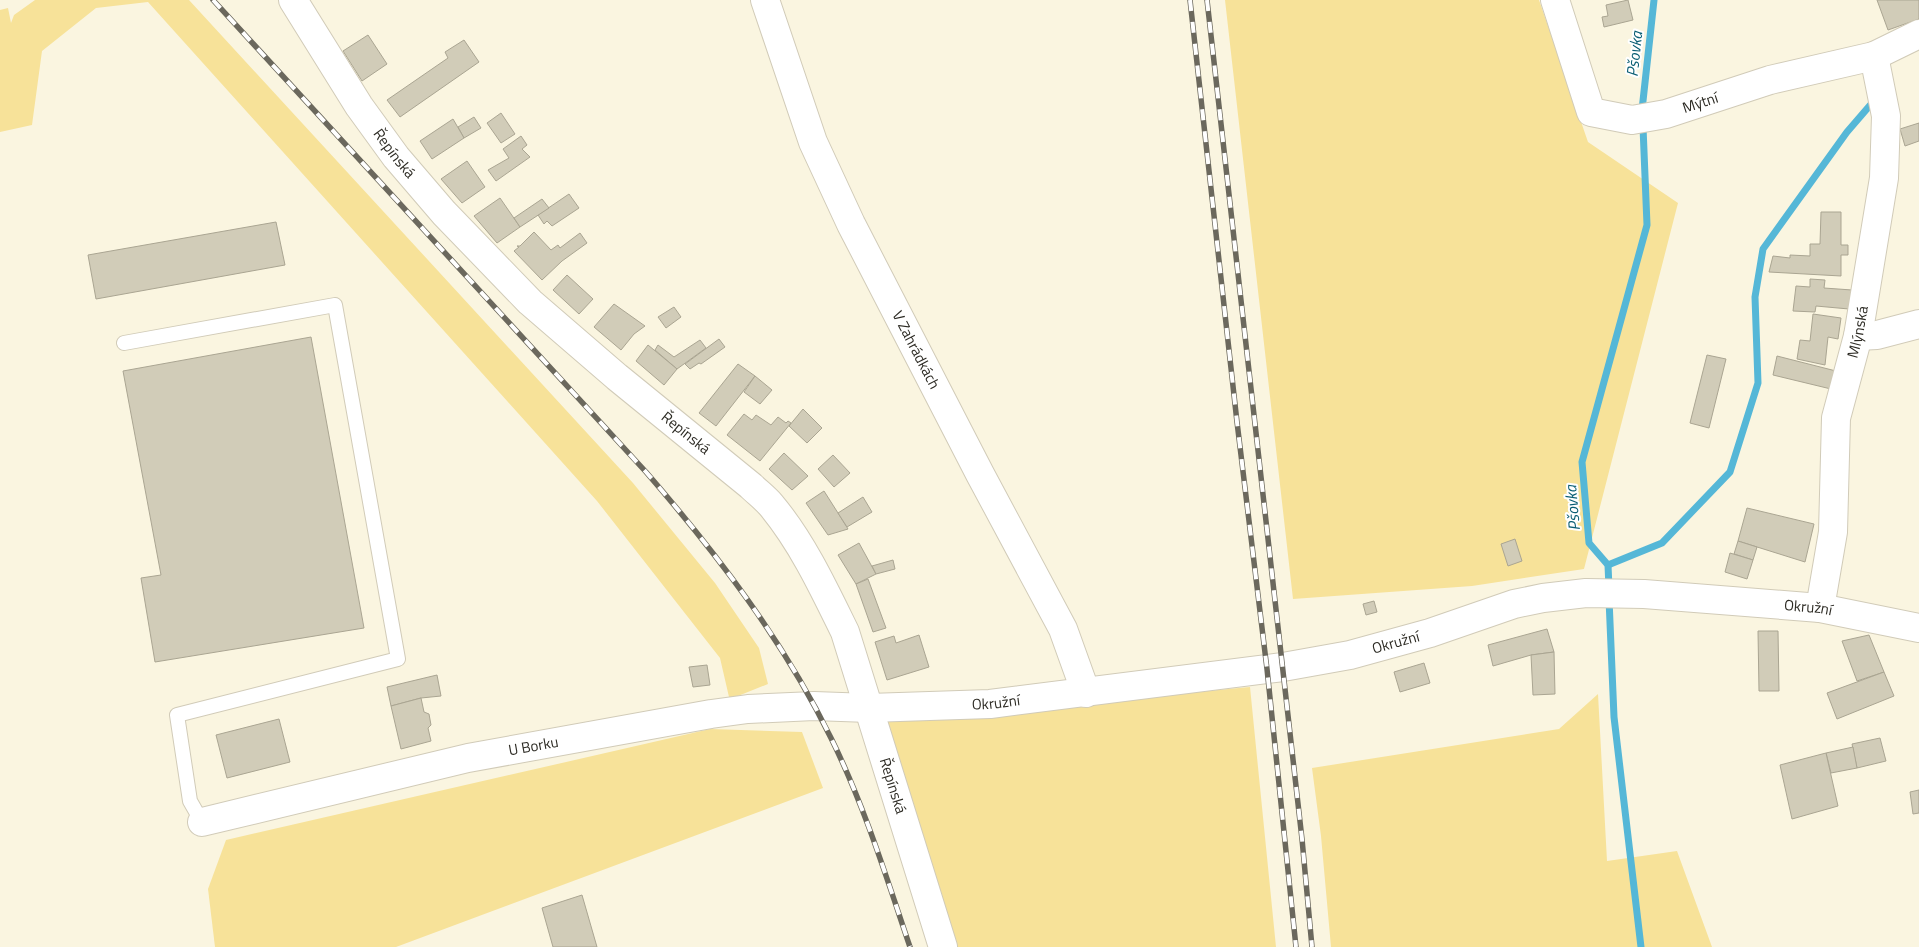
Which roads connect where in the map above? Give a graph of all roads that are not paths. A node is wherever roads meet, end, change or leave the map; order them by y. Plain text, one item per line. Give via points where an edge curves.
1 (293, 0) edge
2 (765, 0) edge
3 (1556, 0) edge
4 (1919, 34) edge
5 (1874, 56) junction
6 (1919, 324) edge
7 (1858, 336) junction
8 (124, 343) dead end
9 (1820, 608) junction
10 (1919, 628) edge
11 (1086, 693) junction
12 (869, 708) junction
13 (202, 822) joint
14 (943, 947) edge

1 - 12 street, Řepínská via 359,106 396,157 444,213 530,302 771,505 794,538 841,624
2 - 11 street, V Zahrádkách via 813,142 838,197 1063,629
3 - 5 street, Mýtní via 1591,112 1632,120 1666,114 1770,80
4 - 5 street, Mýtní
5 - 7 street, Mlýnská via 1886,116 1884,178
6 - 7 street via 1877,335
7 - 9 street, Mlýnská via 1836,418 1832,532
8 - 13 lane via 335,306 398,660 177,715 190,801
9 - 10 street, Okružní
9 - 11 street, Okružní via 1644,594 1586,593 1514,604 1430,633 1350,655
11 - 12 street, Okružní via 990,704
12 - 13 street, U Borku via 814,706 712,714 468,758
12 - 14 street, Řepínská

